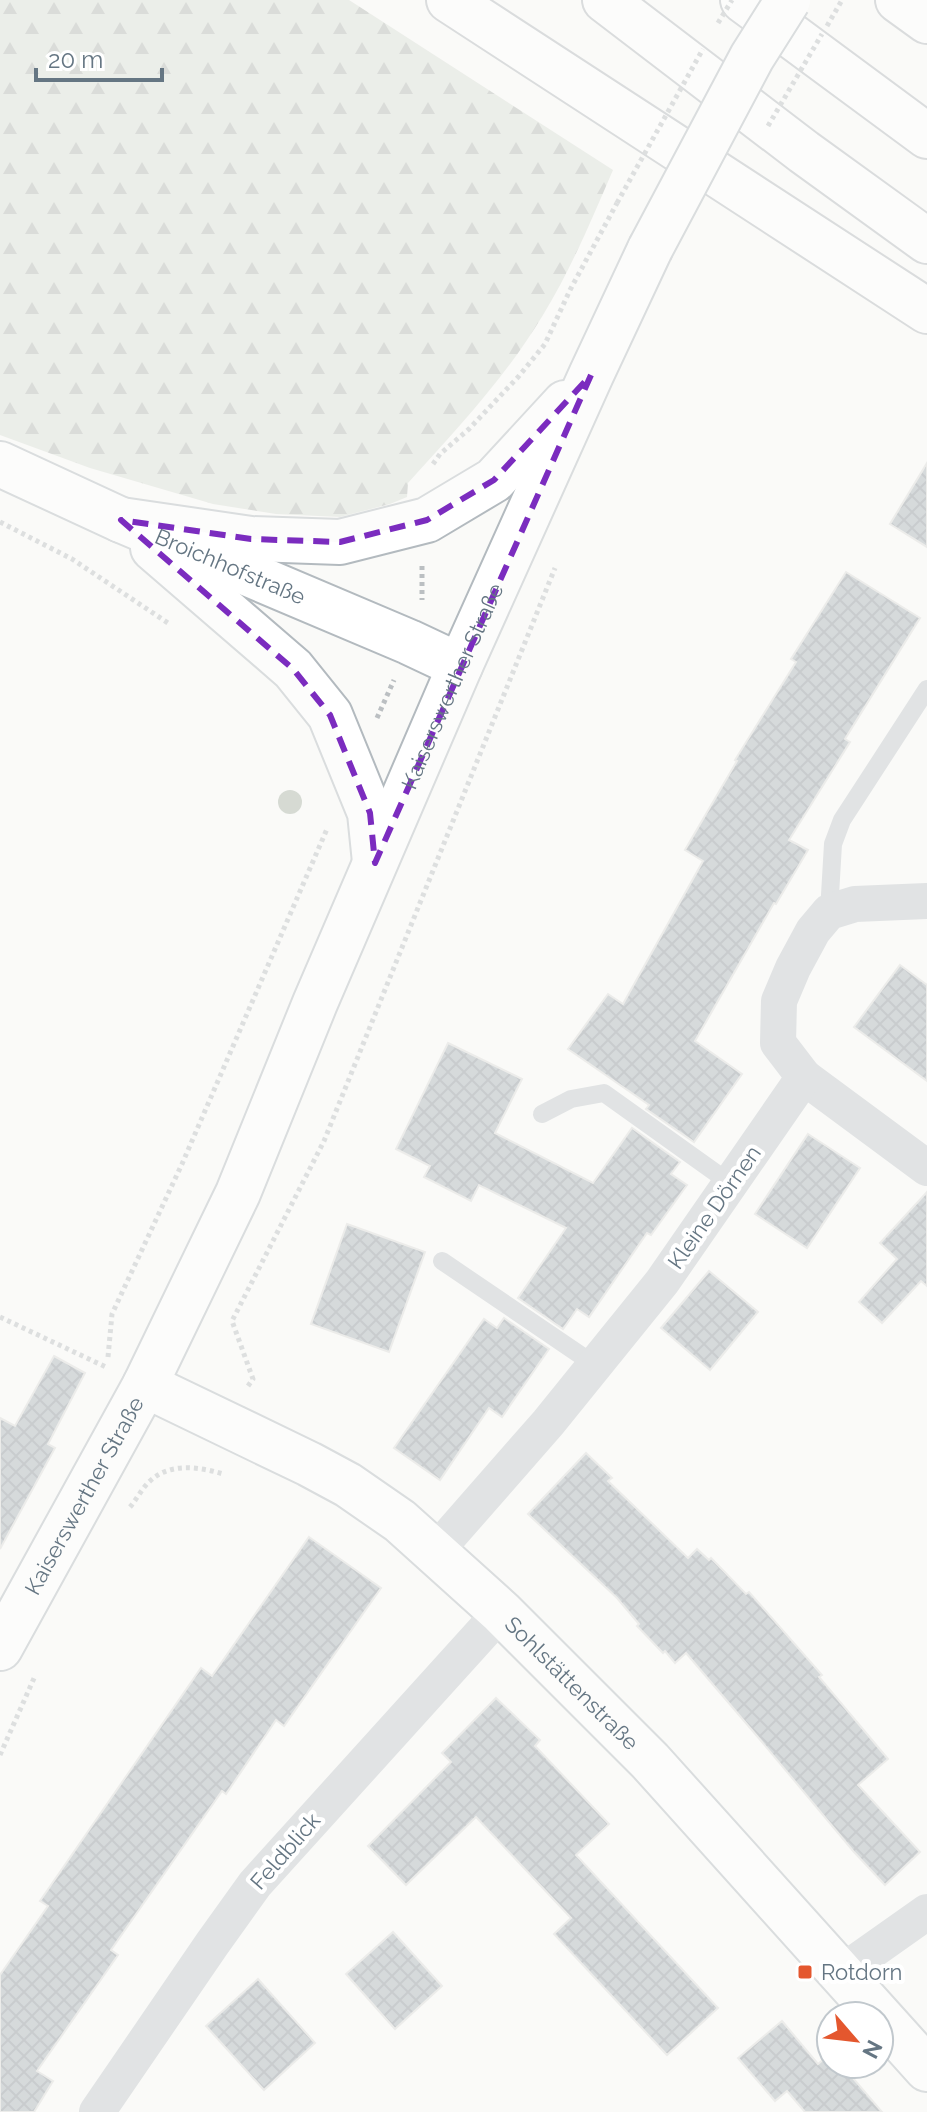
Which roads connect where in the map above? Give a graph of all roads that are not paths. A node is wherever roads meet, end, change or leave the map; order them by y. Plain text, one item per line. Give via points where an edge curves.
1 (449, 0) edge
2 (605, 0) edge
3 (743, 0) edge
4 (756, 0) edge
5 (898, 0) edge
6 (792, 19) edge
7 (927, 21) edge
8 (927, 136) edge
9 (927, 241) edge
10 (927, 311) edge
11 (591, 375) junction
12 (0, 464) edge
13 (121, 520) junction
14 (460, 666) junction
15 (927, 689) edge
16 (375, 863) junction
17 (927, 901) edge
18 (829, 912) junction
19 (804, 1077) junction
20 (542, 1114) dead end
21 (927, 1168) edge
22 (730, 1183) junction
23 (442, 1261) dead end
24 (595, 1365) junction
25 (145, 1385) junction
26 (435, 1552) junction
27 (501, 1612) junction
28 (0, 1648) edge
29 (927, 1912) edge
30 (842, 1972) junction
31 (927, 2069) edge
32 (97, 2112) edge

1 - 10 main road
2 - 9 main road
3 - 6 main road
4 - 6 main road
5 - 7 main road
6 - 8 main road
6 - 11 main road, Kaiserswerther Straße, bridge via 752,57 650,249
11 - 13 main road via 494,480 427,520 340,542 251,539
11 - 14 main road, Kaiserswerther Straße
12 - 13 main road, Broichhofstraße
13 - 14 main road, Broichhofstraße
13 - 16 main road via 293,669 330,715 370,813
14 - 16 main road, Kaiserswerther Straße
15 - 18 lane via 842,820 833,844
16 - 25 main road, Kaiserswerther Straße via 238,1193
17 - 18 street via 855,904
18 - 19 street via 806,943 779,1001 778,1043
19 - 21 street
19 - 22 street, Kleine Dörnen
20 - 22 lane via 571,1099 604,1093
22 - 24 street, Kleine Dörnen via 662,1282
23 - 24 lane
24 - 26 street, Kleine Dörnen
25 - 26 main road, Sohlstättenstraße via 348,1485
25 - 28 main road, Kaiserswerther Straße
26 - 27 main road, Sohlstättenstraße
27 - 30 main road, Sohlstättenstraße via 650,1761
27 - 32 street, Feldblick via 255,1884
29 - 30 street
30 - 31 main road, Sohlstättenstraße

